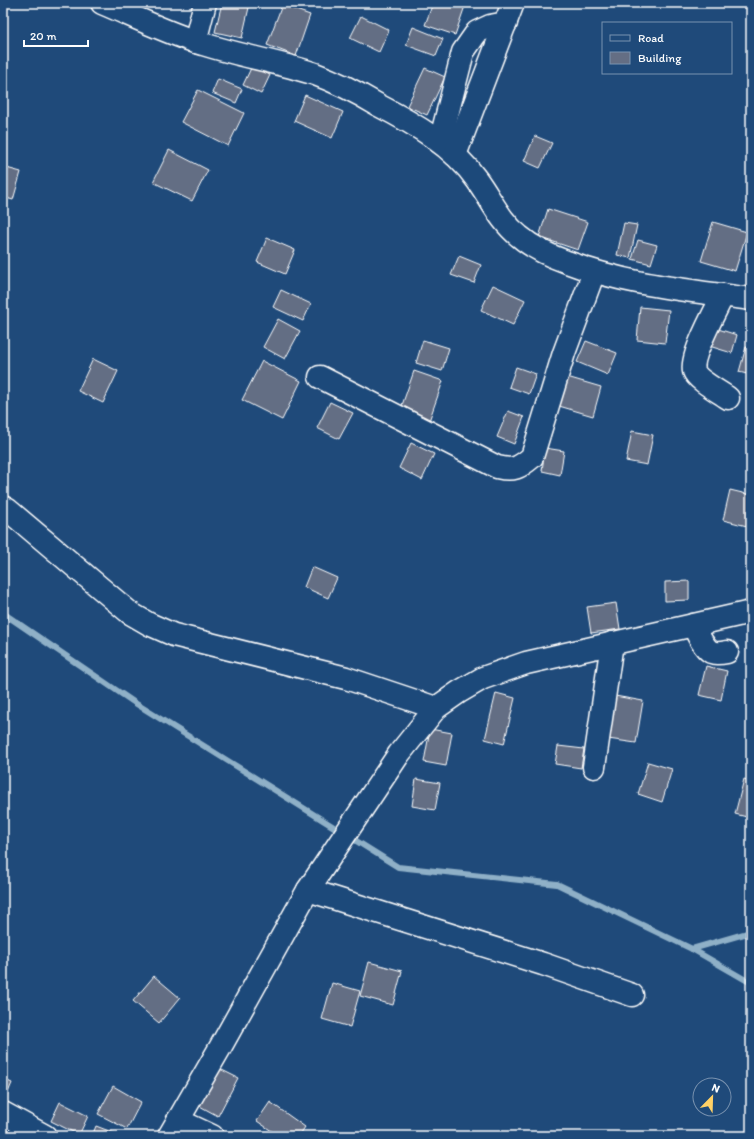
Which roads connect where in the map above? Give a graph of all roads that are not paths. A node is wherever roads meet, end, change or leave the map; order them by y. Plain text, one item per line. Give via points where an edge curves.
1 (102, 3) edge
2 (205, 3) edge
3 (513, 3) edge
4 (506, 23) junction
5 (195, 42) junction
6 (448, 149) junction
7 (594, 272) junction
8 (723, 295) junction
9 (751, 299) edge
10 (320, 377) dead end
11 (728, 398) dead end
12 (3, 507) edge
13 (751, 612) edge
14 (693, 626) junction
15 (612, 643) junction
16 (727, 652) dead end
17 (436, 708) junction
18 (594, 767) dead end
19 (308, 890) junction
20 (632, 995) dead end
21 (3, 1113) edge
22 (173, 1128) edge
23 (45, 1136) edge
24 (212, 1136) edge

1 - 5 street
2 - 5 street
3 - 4 street
4 - 6 street
4 - 6 street via 477,32 463,52
5 - 6 street via 308,72 343,85
6 - 7 street via 477,180 498,213 518,236 552,257
7 - 8 street via 658,286
7 - 10 street via 564,352 532,457 521,466 509,470 497,467
8 - 9 street
8 - 11 street via 698,348 694,371 699,378
12 - 17 street via 130,613 149,624 174,635 346,678
13 - 14 street
14 - 15 street
14 - 16 street via 711,652
15 - 17 street via 526,662 483,678
15 - 18 street
17 - 19 street via 399,754
19 - 20 street via 543,964
19 - 22 street
21 - 23 street
22 - 24 street

